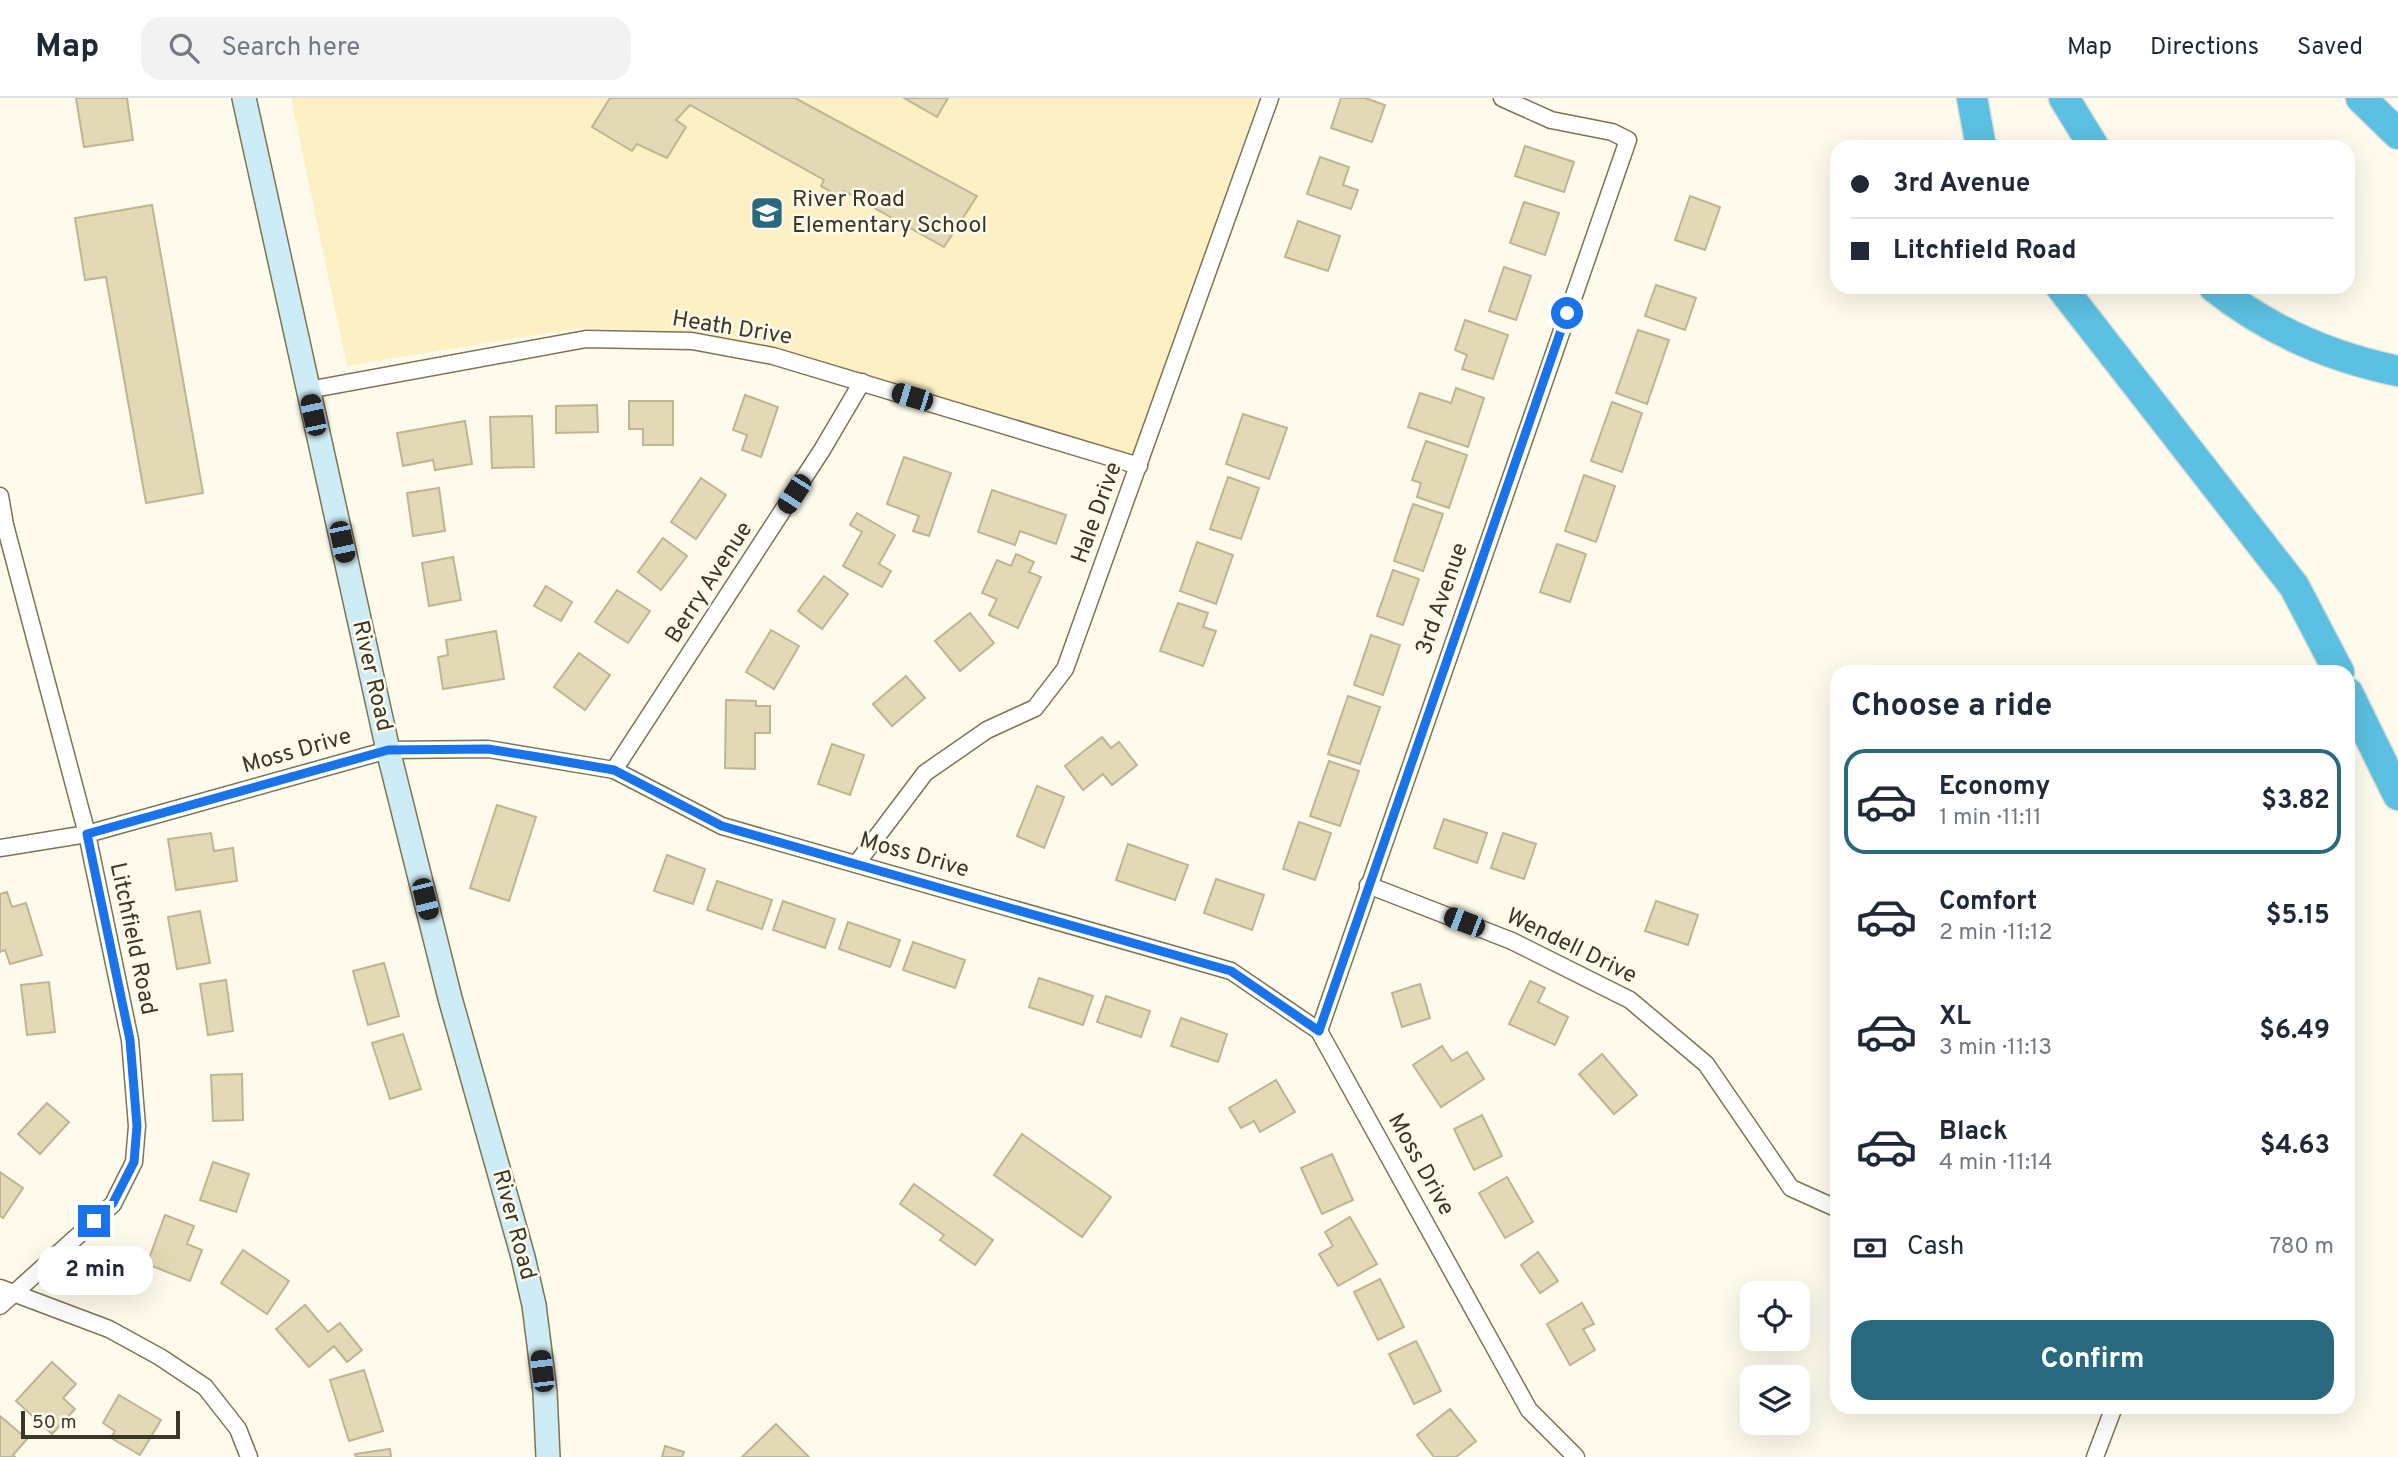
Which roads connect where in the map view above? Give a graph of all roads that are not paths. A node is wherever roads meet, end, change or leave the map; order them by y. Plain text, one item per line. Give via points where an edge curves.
1 (244, 98) edge
2 (1269, 98) edge
3 (1502, 98) edge
4 (1972, 98) edge
5 (2064, 98) edge
6 (2361, 98) edge
7 (2398, 134) edge
8 (1980, 140) edge
9 (2090, 140) edge
10 (2066, 294) edge
11 (2225, 294) edge
12 (2398, 371) edge
13 (862, 382) junction
14 (308, 390) junction
15 (1139, 466) junction
16 (0, 496) edge
17 (2, 524) edge
18 (2335, 665) edge
19 (2355, 707) edge
20 (388, 750) junction
21 (614, 770) junction
22 (2398, 795) edge
23 (87, 834) junction
24 (0, 848) edge
25 (857, 863) junction
26 (1368, 885) junction
27 (1319, 1031) junction
28 (1830, 1205) edge
29 (7, 1290) edge
30 (0, 1306) edge
31 (2110, 1414) edge
32 (249, 1457) edge
33 (548, 1457) edge
34 (1576, 1457) edge
35 (2095, 1457) edge

1 - 14 main road, River Road
2 - 15 street, Hale Drive
3 - 26 street, 3rd Avenue via 1551,120 1612,132 1628,140
4 - 8 highway
5 - 9 highway
6 - 7 highway
10 - 18 highway via 2294,586
11 - 12 highway via 2285,334
13 - 14 street, Heath Drive via 773,356 692,341 586,339
13 - 15 street, Heath Drive
13 - 21 street, Berry Avenue
14 - 20 main road, River Road
15 - 25 street, Hale Drive via 1065,669 1035,708 987,730 925,773
16 - 17 street, Litchfield Road
17 - 23 street, Litchfield Road
19 - 22 highway
20 - 21 street, Moss Drive via 488,749
20 - 23 street, Moss Drive
20 - 33 main road, River Road via 450,998 523,1257 545,1392
21 - 25 street, Moss Drive via 722,826
23 - 24 street, Moss Drive
23 - 29 street, Litchfield Road via 130,1040 137,1126 134,1162 113,1203
25 - 27 street, Moss Drive via 1231,971
26 - 27 street, 3rd Avenue
26 - 28 street, Wendell Drive via 1512,941 1630,1000 1706,1064 1791,1188
27 - 34 street, Moss Drive via 1529,1410
29 - 30 street, Litchfield Road
29 - 32 street via 109,1329 205,1387 238,1429
31 - 35 street

